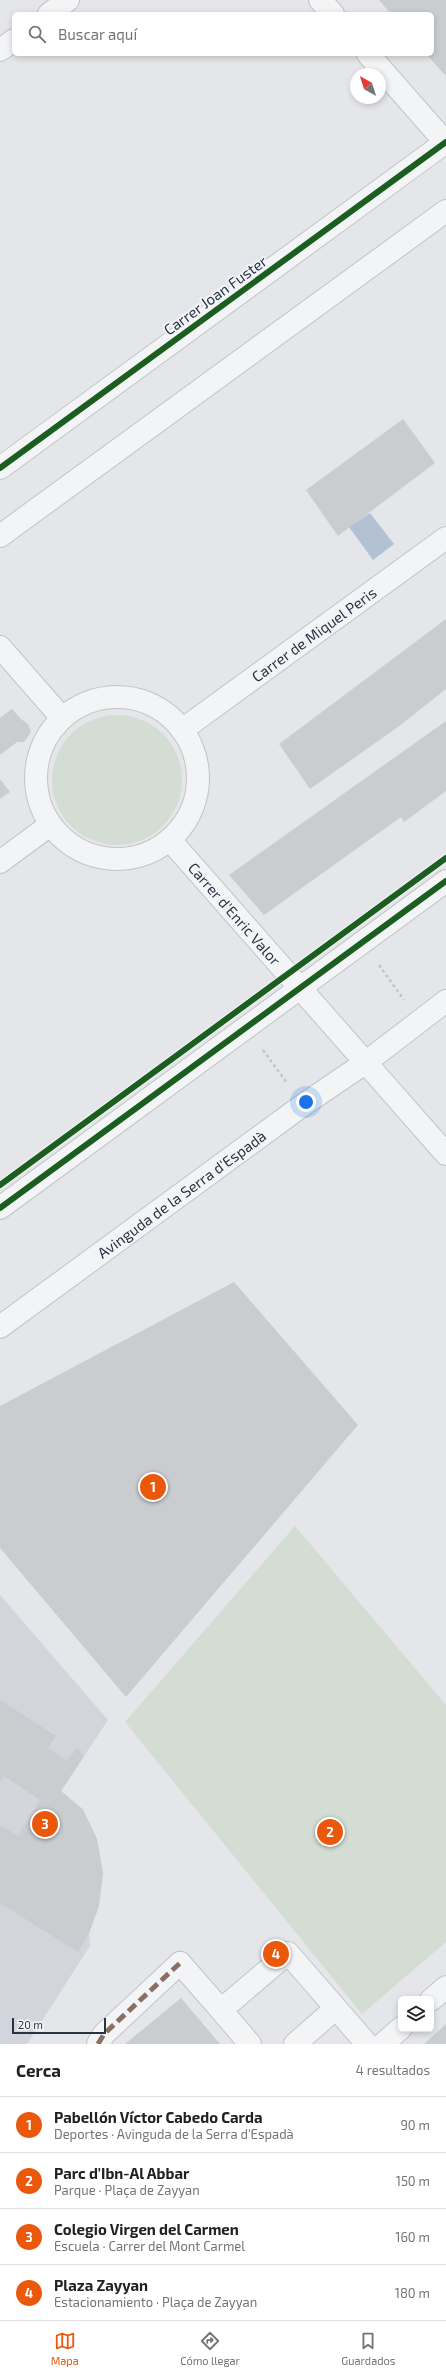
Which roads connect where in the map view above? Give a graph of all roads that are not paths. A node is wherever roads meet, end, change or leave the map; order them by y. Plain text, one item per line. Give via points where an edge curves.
1 (68, 0) edge
2 (320, 0) edge
3 (52, 12) edge
4 (331, 12) edge
5 (12, 41) edge
6 (0, 50) edge
7 (370, 56) edge
8 (446, 143) edge
9 (446, 211) edge
10 (0, 468) edge
11 (0, 536) edge
12 (446, 538) edge
13 (0, 648) edge
14 (62, 718) junction
15 (182, 730) junction
16 (50, 825) junction
17 (170, 840) junction
18 (0, 862) edge
19 (446, 881) edge
20 (300, 988) junction
21 (446, 1001) edge
22 (365, 1063) junction
23 (446, 1154) edge
24 (0, 1208) edge
25 (0, 1327) edge
26 (446, 1987) edge
27 (434, 1997) edge
28 (335, 2008) junction
29 (221, 2010) junction
30 (398, 2031) edge
31 (98, 2044) edge
32 (250, 2044) edge
33 (295, 2044) edge
34 (367, 2044) edge
35 (383, 2044) edge

1 - 3 street
2 - 4 street
5 - 6 street
7 - 8 street
8 - 10 street, Carrer Joan Fuster
9 - 11 street
12 - 15 street, Carrer de Miquel Peris
13 - 14 street
14 - 15 street via 85,704 111,697 131,699 163,711
14 - 16 street via 44,743 38,758 35,781 39,804
15 - 17 street via 193,751 198,775 195,799 185,821
16 - 17 street via 69,844 93,856 120,860 146,854
16 - 18 street
17 - 20 street, Carrer d'Enric Valor
19 - 20 street
20 - 22 street
20 - 24 street
21 - 22 street, Avinguda de la Serra d'Espadà
22 - 23 street
22 - 25 street, Avinguda de la Serra d'Espadà
26 - 27 street
28 - 29 street via 288,1953
28 - 33 street
28 - 34 street
29 - 31 street via 180,1963 104,2034
29 - 32 street
30 - 35 street

